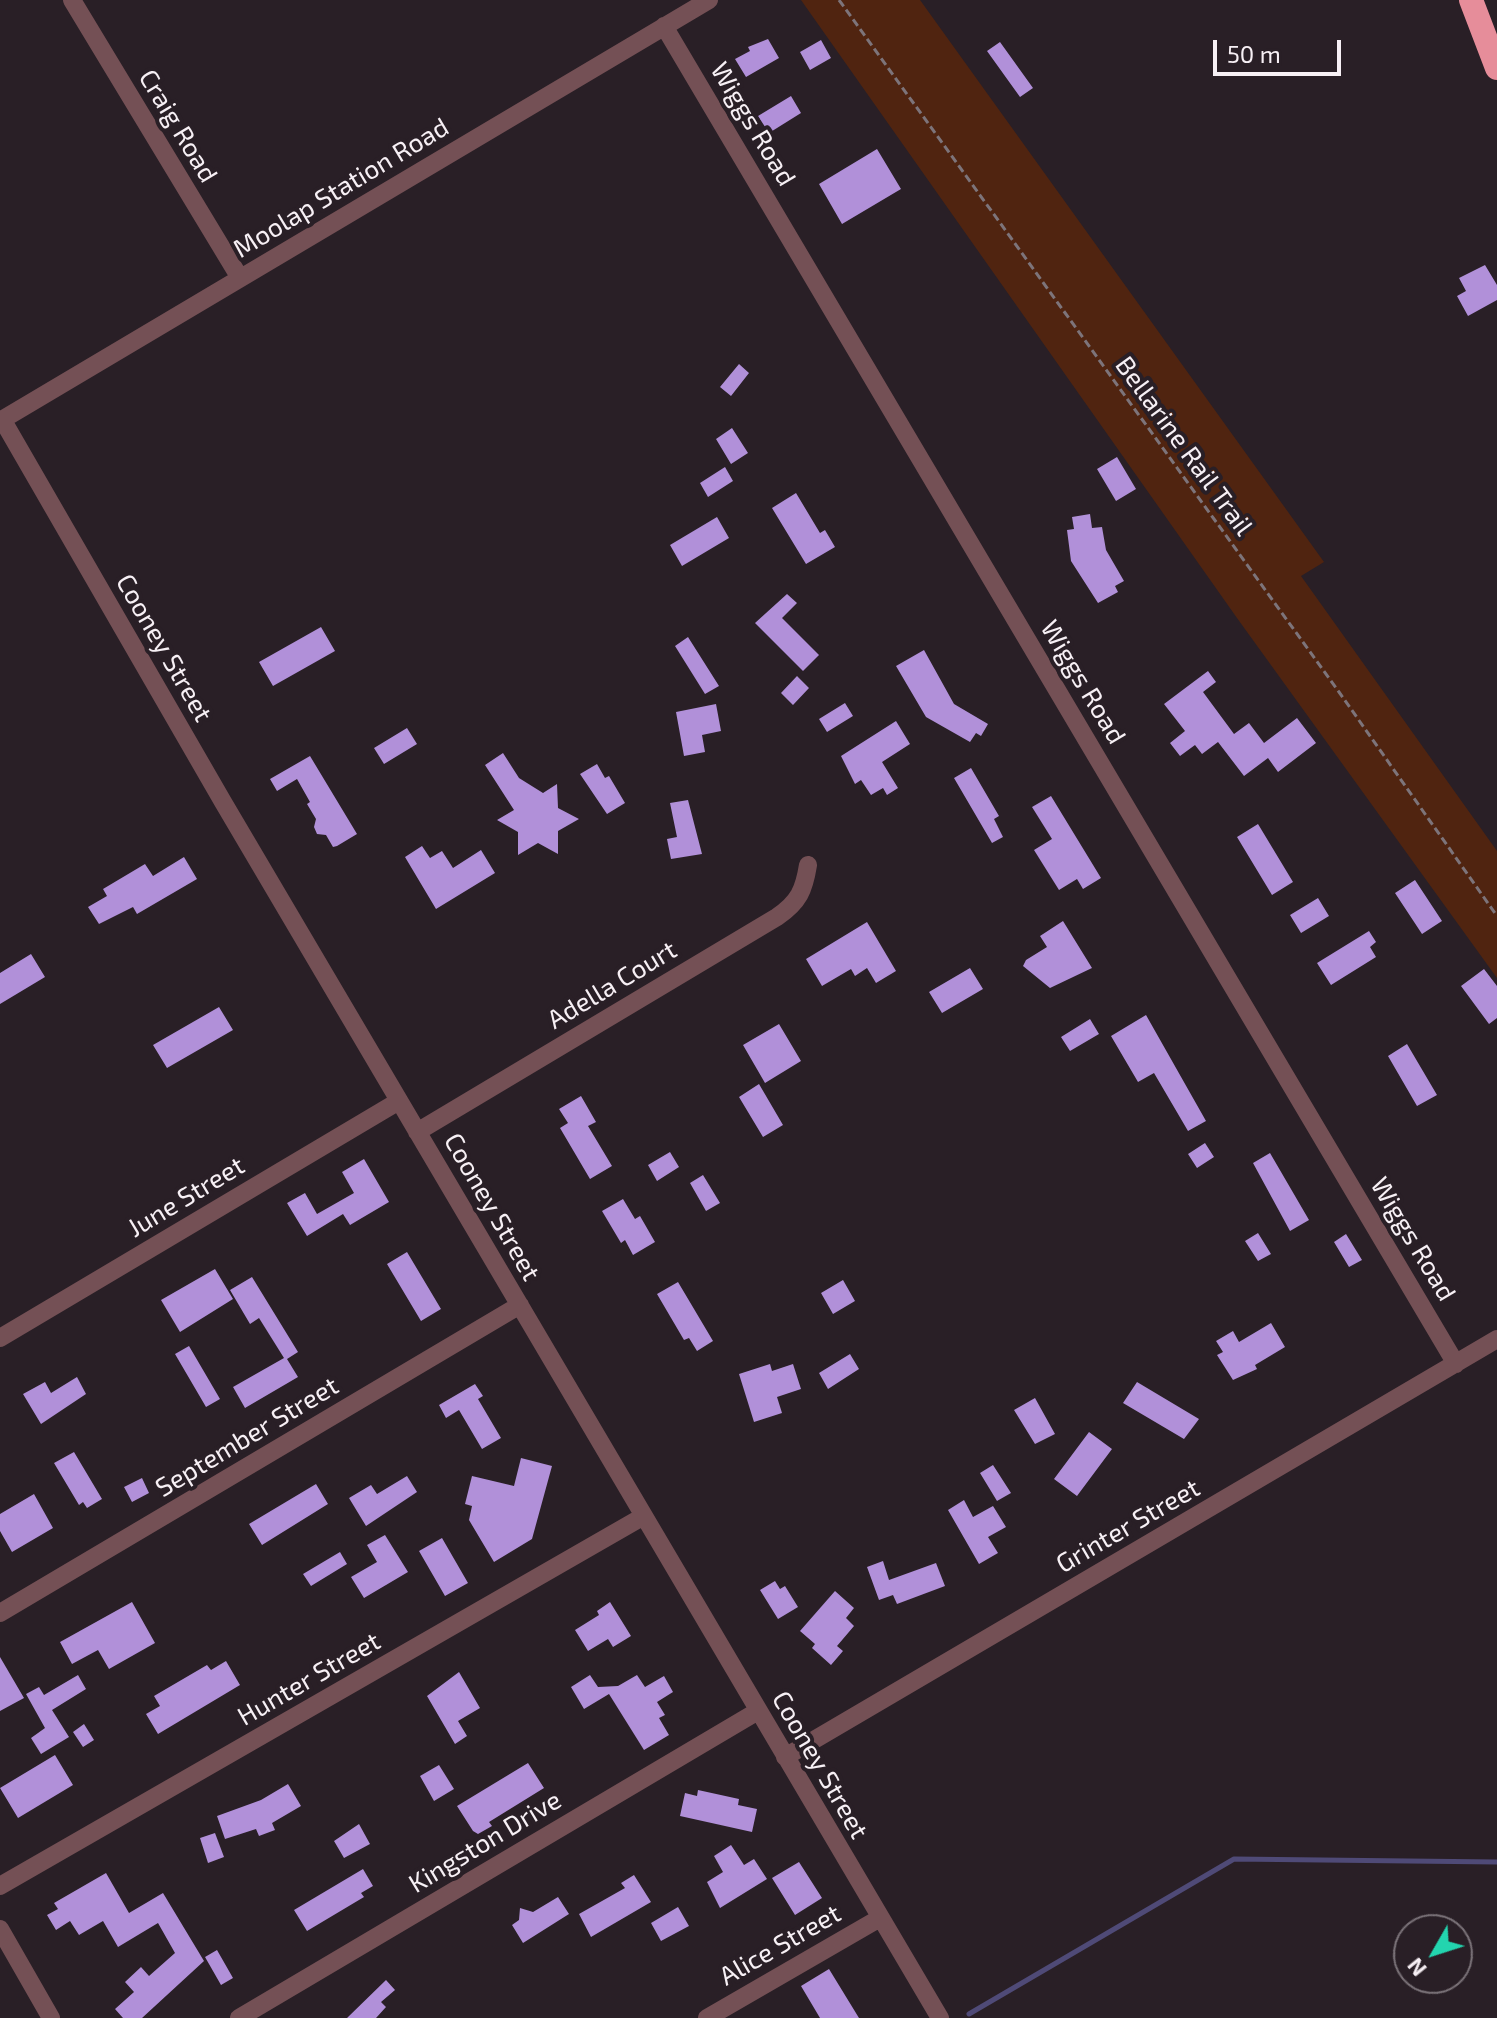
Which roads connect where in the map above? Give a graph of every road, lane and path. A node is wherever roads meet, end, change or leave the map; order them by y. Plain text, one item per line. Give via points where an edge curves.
1 (72, 0) edge
2 (709, 0) edge
3 (839, 0) edge
4 (1471, 0) edge
5 (664, 26) junction
6 (1497, 68) edge
7 (240, 278) junction
8 (1, 420) edge
9 (808, 865) dead end
10 (1497, 916) edge
11 (399, 1101) junction
12 (417, 1132) junction
13 (520, 1305) junction
14 (0, 1338) edge
15 (1497, 1339) edge
16 (1456, 1364) junction
17 (644, 1516) junction
18 (0, 1613) edge
19 (758, 1711) junction
20 (785, 1757) junction
21 (0, 1886) edge
22 (880, 1918) junction
23 (0, 1929) edge
24 (51, 2018) edge
25 (239, 2018) edge
26 (707, 2018) edge
27 (940, 2018) edge

1 - 7 street, Craig Road
2 - 5 street, Moolap Station Road
3 - 10 path, Bellarine Rail Trail
4 - 6 highway
5 - 7 street, Moolap Station Road
5 - 16 street, Wiggs Road
7 - 8 street, Moolap Station Road
8 - 11 street, Cooney Street
9 - 12 street, Adella Court via 796,904
11 - 12 street, Cooney Street
11 - 14 street, June Street
12 - 13 street, Cooney Street
13 - 17 street, Cooney Street
13 - 18 street, September Street
15 - 16 street, Grinter Street
16 - 20 street, Grinter Street
17 - 19 street, Cooney Street
17 - 21 street, Hunter Street
19 - 20 street, Cooney Street
19 - 25 street, Kingston Drive
20 - 22 street, Cooney Street
22 - 26 street, Alice Street
22 - 27 street, Cooney Street
23 - 24 street

